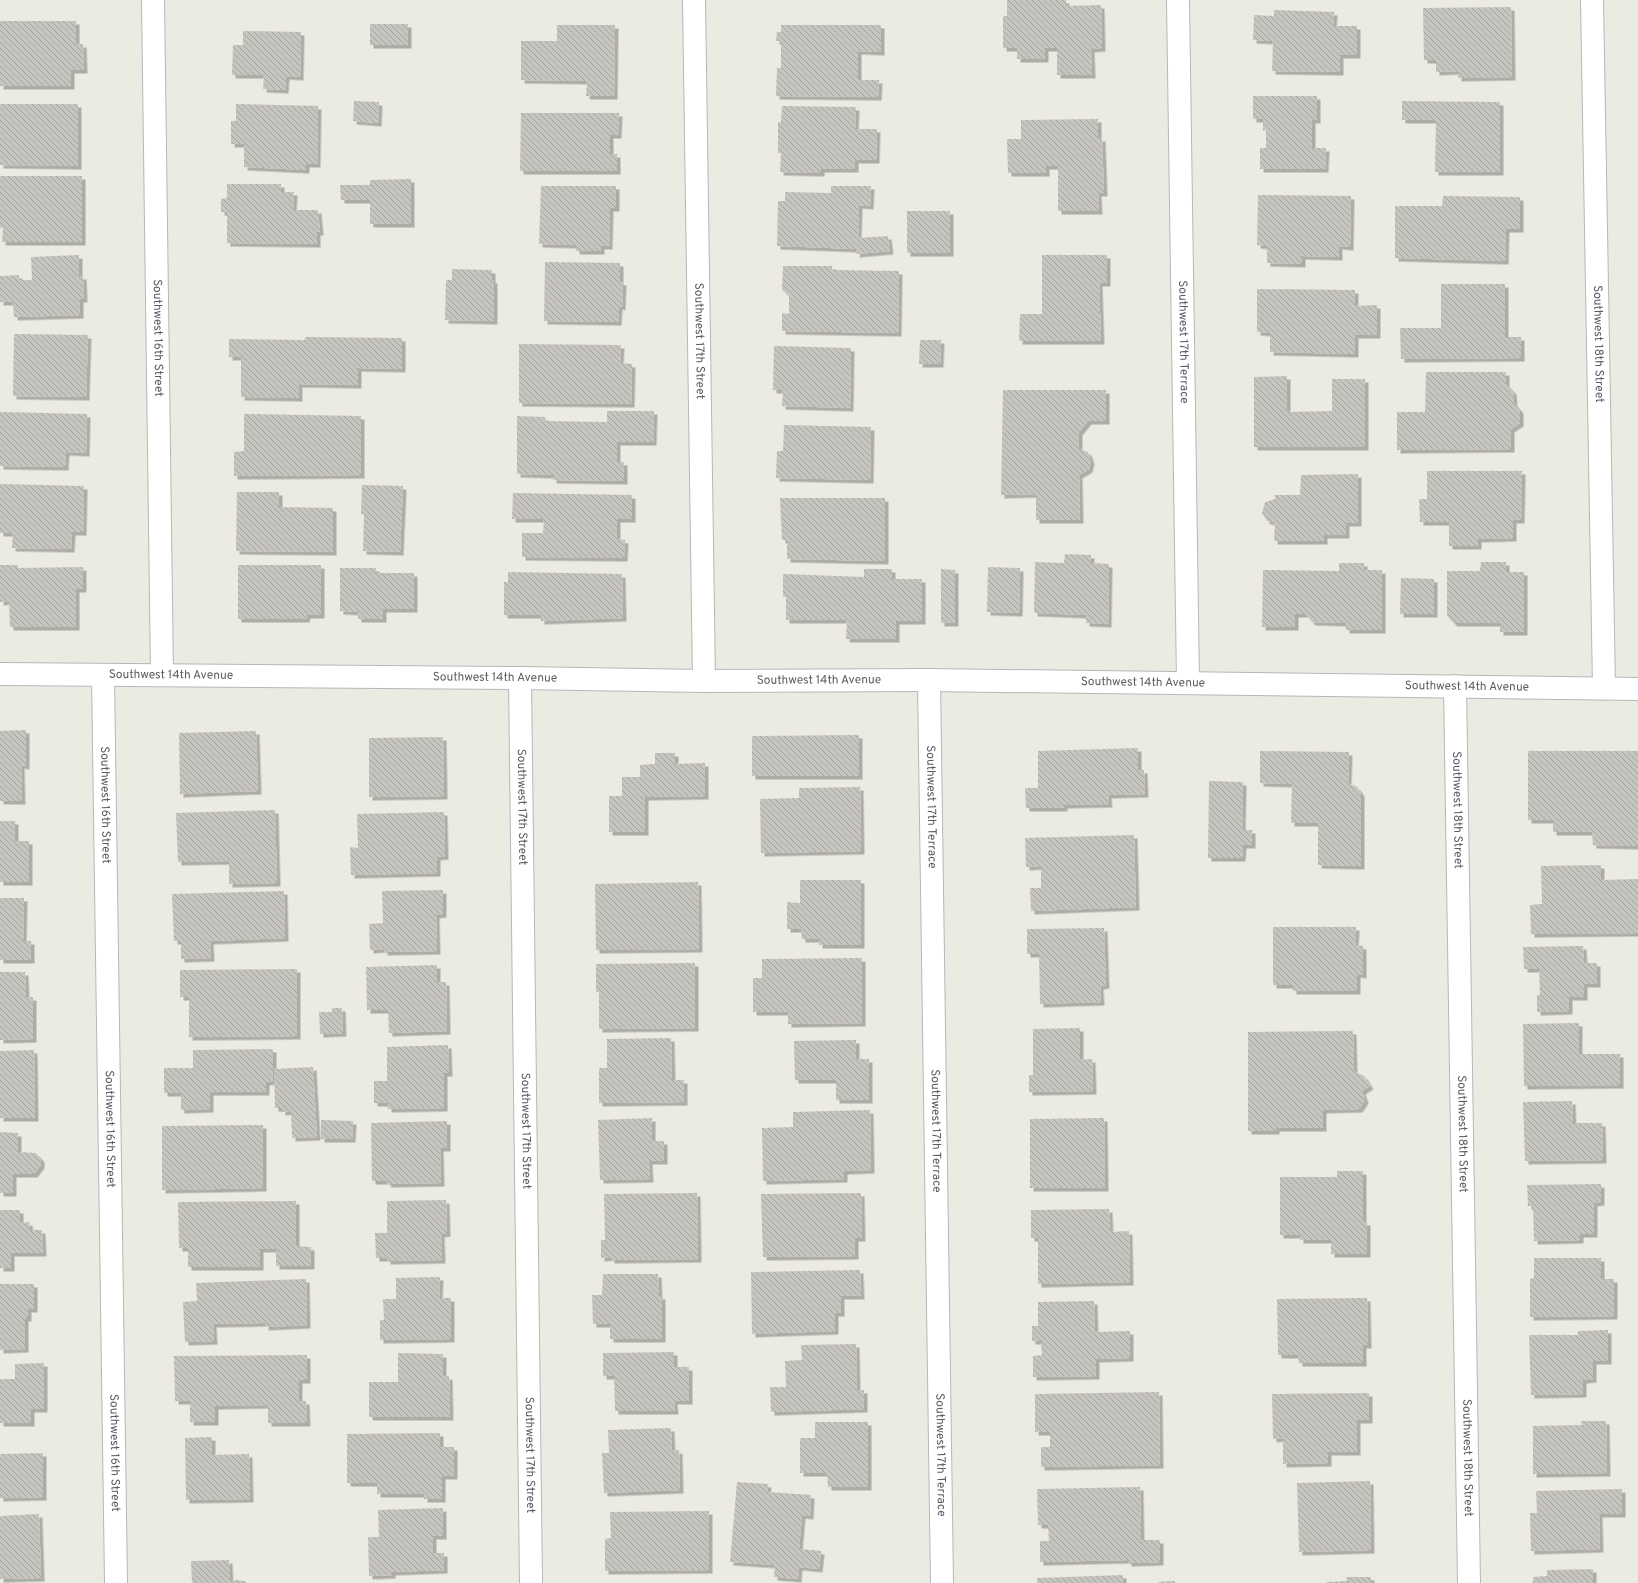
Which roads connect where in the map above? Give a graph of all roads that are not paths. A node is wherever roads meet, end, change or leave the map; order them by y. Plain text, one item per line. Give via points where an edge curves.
1 (153, 0) edge
2 (694, 0) edge
3 (1178, 0) edge
4 (1592, 0) edge
5 (0, 674) edge
6 (103, 675) junction
7 (162, 675) junction
8 (520, 678) junction
9 (929, 680) junction
10 (704, 681) junction
11 (1188, 683) junction
12 (1456, 686) junction
13 (1604, 688) junction
14 (1638, 689) edge
15 (116, 1583) edge
16 (531, 1583) edge
17 (942, 1583) edge
18 (1469, 1583) edge

1 - 7 street, Southwest 16th Street
2 - 10 street, Southwest 17th Street
3 - 11 street, Southwest 17th Terrace
4 - 13 street, Southwest 18th Street
5 - 6 street, Southwest 14th Avenue
6 - 7 street, Southwest 14th Avenue
6 - 15 street, Southwest 16th Street
7 - 8 street, Southwest 14th Avenue
8 - 10 street, Southwest 14th Avenue
8 - 16 street, Southwest 17th Street
9 - 10 street, Southwest 14th Avenue
9 - 11 street, Southwest 14th Avenue
9 - 17 street, Southwest 17th Terrace
11 - 12 street, Southwest 14th Avenue
12 - 13 street, Southwest 14th Avenue
12 - 18 street, Southwest 18th Street
13 - 14 street, Southwest 14th Avenue

